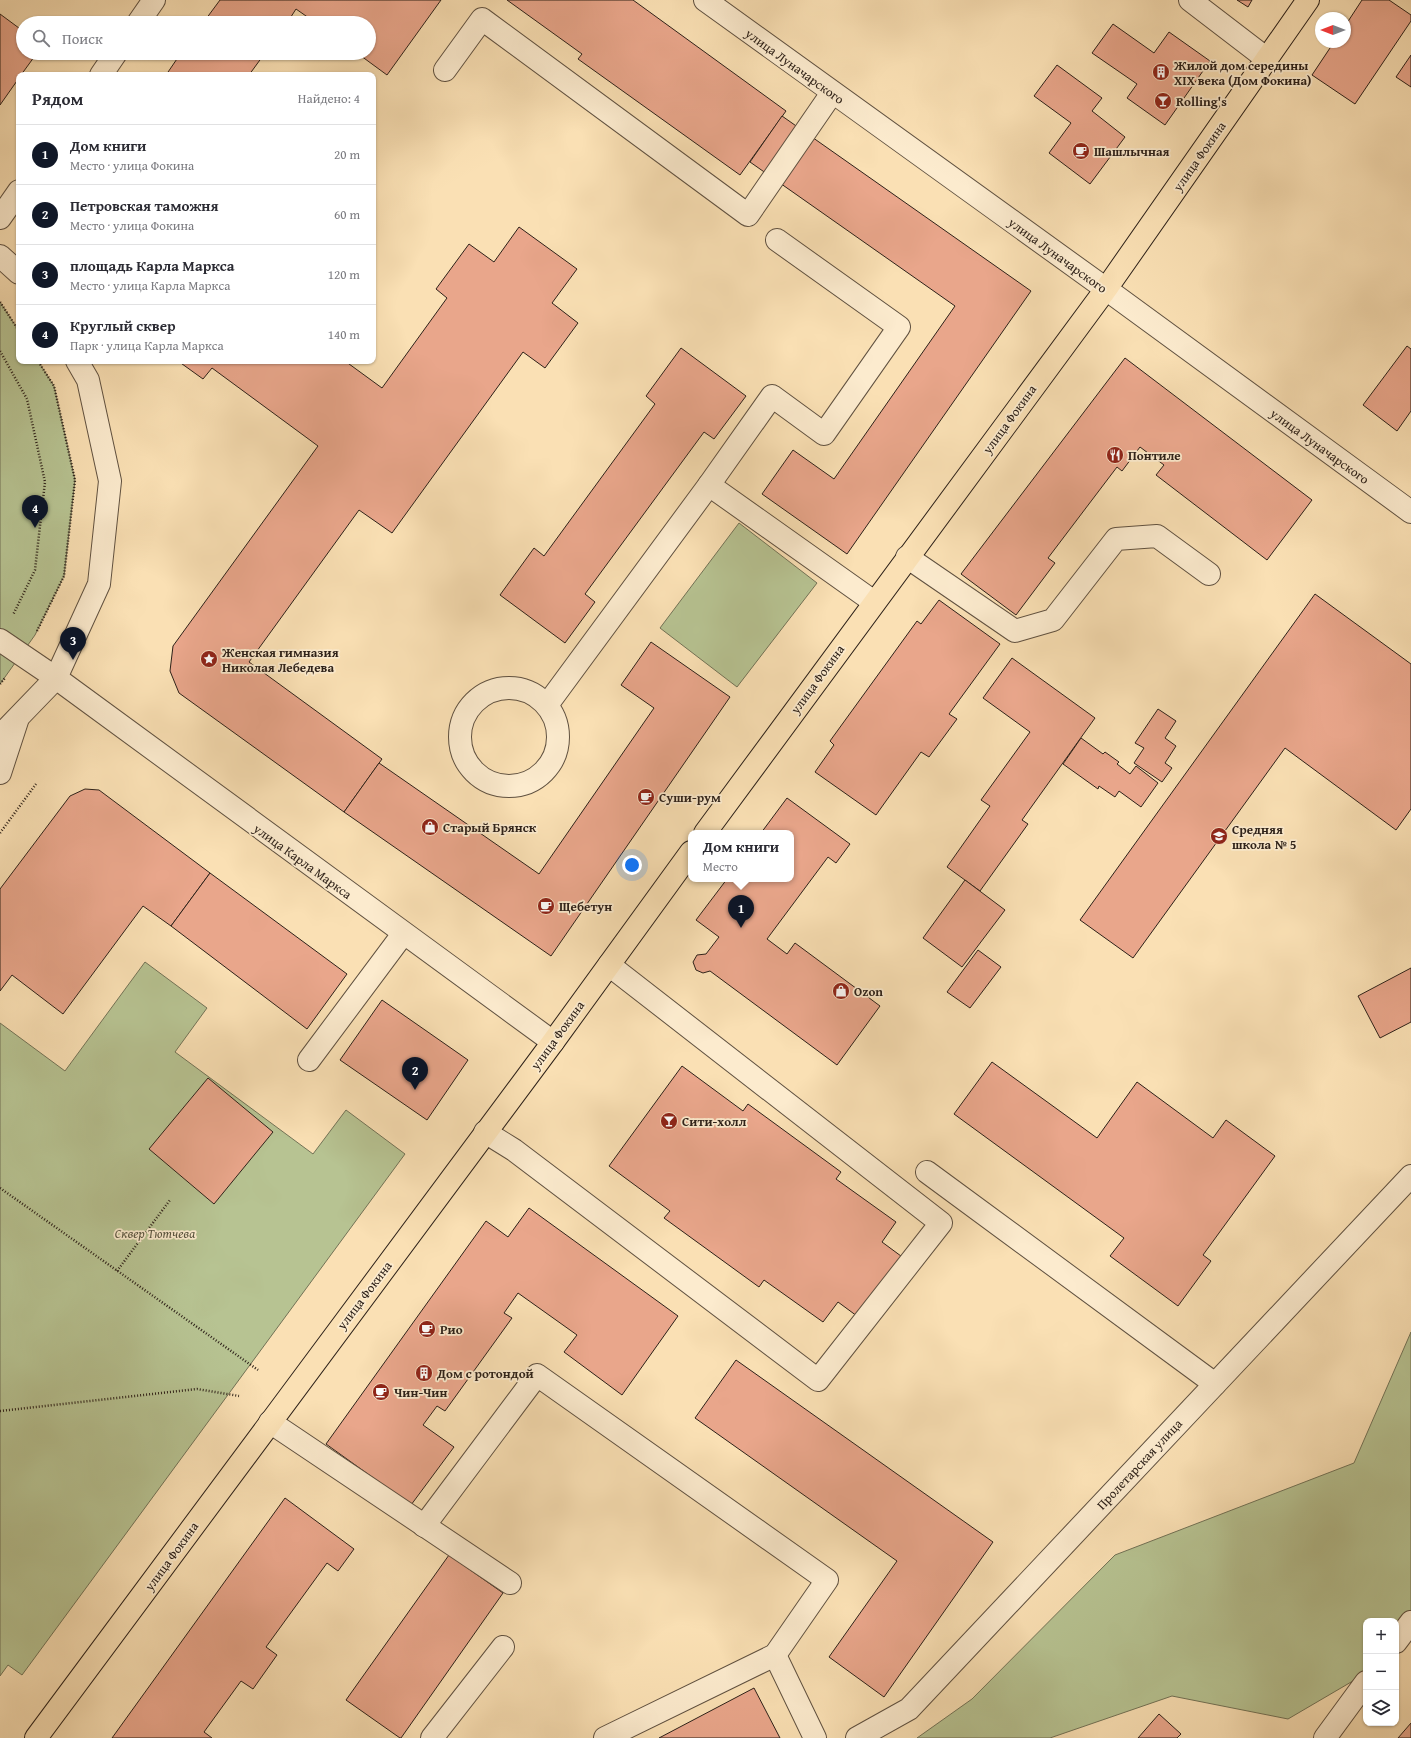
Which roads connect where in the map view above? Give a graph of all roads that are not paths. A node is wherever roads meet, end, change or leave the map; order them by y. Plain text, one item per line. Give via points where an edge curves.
1 (154, 0) edge
2 (705, 0) edge
3 (1190, 0) edge
4 (1308, 0) edge
5 (143, 16) edge
6 (111, 60) edge
7 (1267, 60) junction
8 (445, 70) dead end
9 (103, 72) edge
10 (832, 93) junction
11 (16, 195) edge
12 (0, 218) edge
13 (777, 240) dead end
14 (1106, 289) junction
15 (79, 364) edge
16 (709, 485) junction
17 (1411, 512) edge
18 (907, 557) junction
19 (1209, 574) dead end
20 (874, 602) junction
21 (0, 640) edge
22 (56, 678) junction
23 (547, 705) junction
24 (18, 718) junction
25 (0, 736) edge
26 (0, 773) edge
27 (707, 830) edge
28 (688, 856) edge
29 (403, 934) junction
30 (609, 965) junction
31 (552, 1042) junction
32 (309, 1060) dead end
33 (485, 1132) junction
34 (926, 1172) dead end
35 (1411, 1176) edge
36 (1215, 1384) junction
37 (270, 1422) junction
38 (424, 1526) junction
39 (510, 1583) dead end
40 (1411, 1622) edge
41 (1399, 1638) edge
42 (502, 1646) dead end
43 (775, 1655) junction
44 (1363, 1686) edge
45 (36, 1738) edge
46 (432, 1738) edge
47 (605, 1738) edge
48 (815, 1738) edge
49 (857, 1738) edge
50 (1325, 1738) edge

1 - 5 street
2 - 10 street, улица Луначарского
3 - 7 street
4 - 7 main road, улица Фокина
6 - 9 street
7 - 14 main road, улица Фокина
8 - 10 street via 482,19 748,215
10 - 14 street, улица Луначарского
11 - 12 street
13 - 16 street via 899,327 824,434 772,396
14 - 17 street, улица Луначарского
14 - 18 main road, улица Фокина
15 - 22 street via 88,380 110,481 99,584
16 - 20 street
16 - 23 street
18 - 19 street via 1015,631 1053,620 1116,538 1157,536
18 - 20 main road, улица Фокина
20 - 27 main road, улица Фокина
21 - 22 street, улица Карла Маркса
22 - 24 street
22 - 29 street, улица Карла Маркса
23 - 23 street via 534,694 520,688 504,687 489,691 476,700 466,712 460,726 459,742 464,759 474,773 488,782 505,786 522,785 537,777 550,765 556,750 558,734 555,718
24 - 25 street
24 - 26 street
28 - 30 main road, улица Фокина
29 - 31 street, улица Карла Маркса
29 - 32 street
30 - 31 main road, улица Фокина
30 - 33 street via 941,1223 818,1380 514,1150
31 - 33 main road, улица Фокина
33 - 37 main road, улица Фокина
34 - 36 street
35 - 36 street, Пролетарская улица
36 - 49 street, Пролетарская улица via 908,1709
37 - 38 street
37 - 45 main road, улица Фокина
38 - 39 street
38 - 43 street via 537,1375 827,1580
40 - 41 street
42 - 46 street
43 - 47 street
43 - 48 street
44 - 50 street

